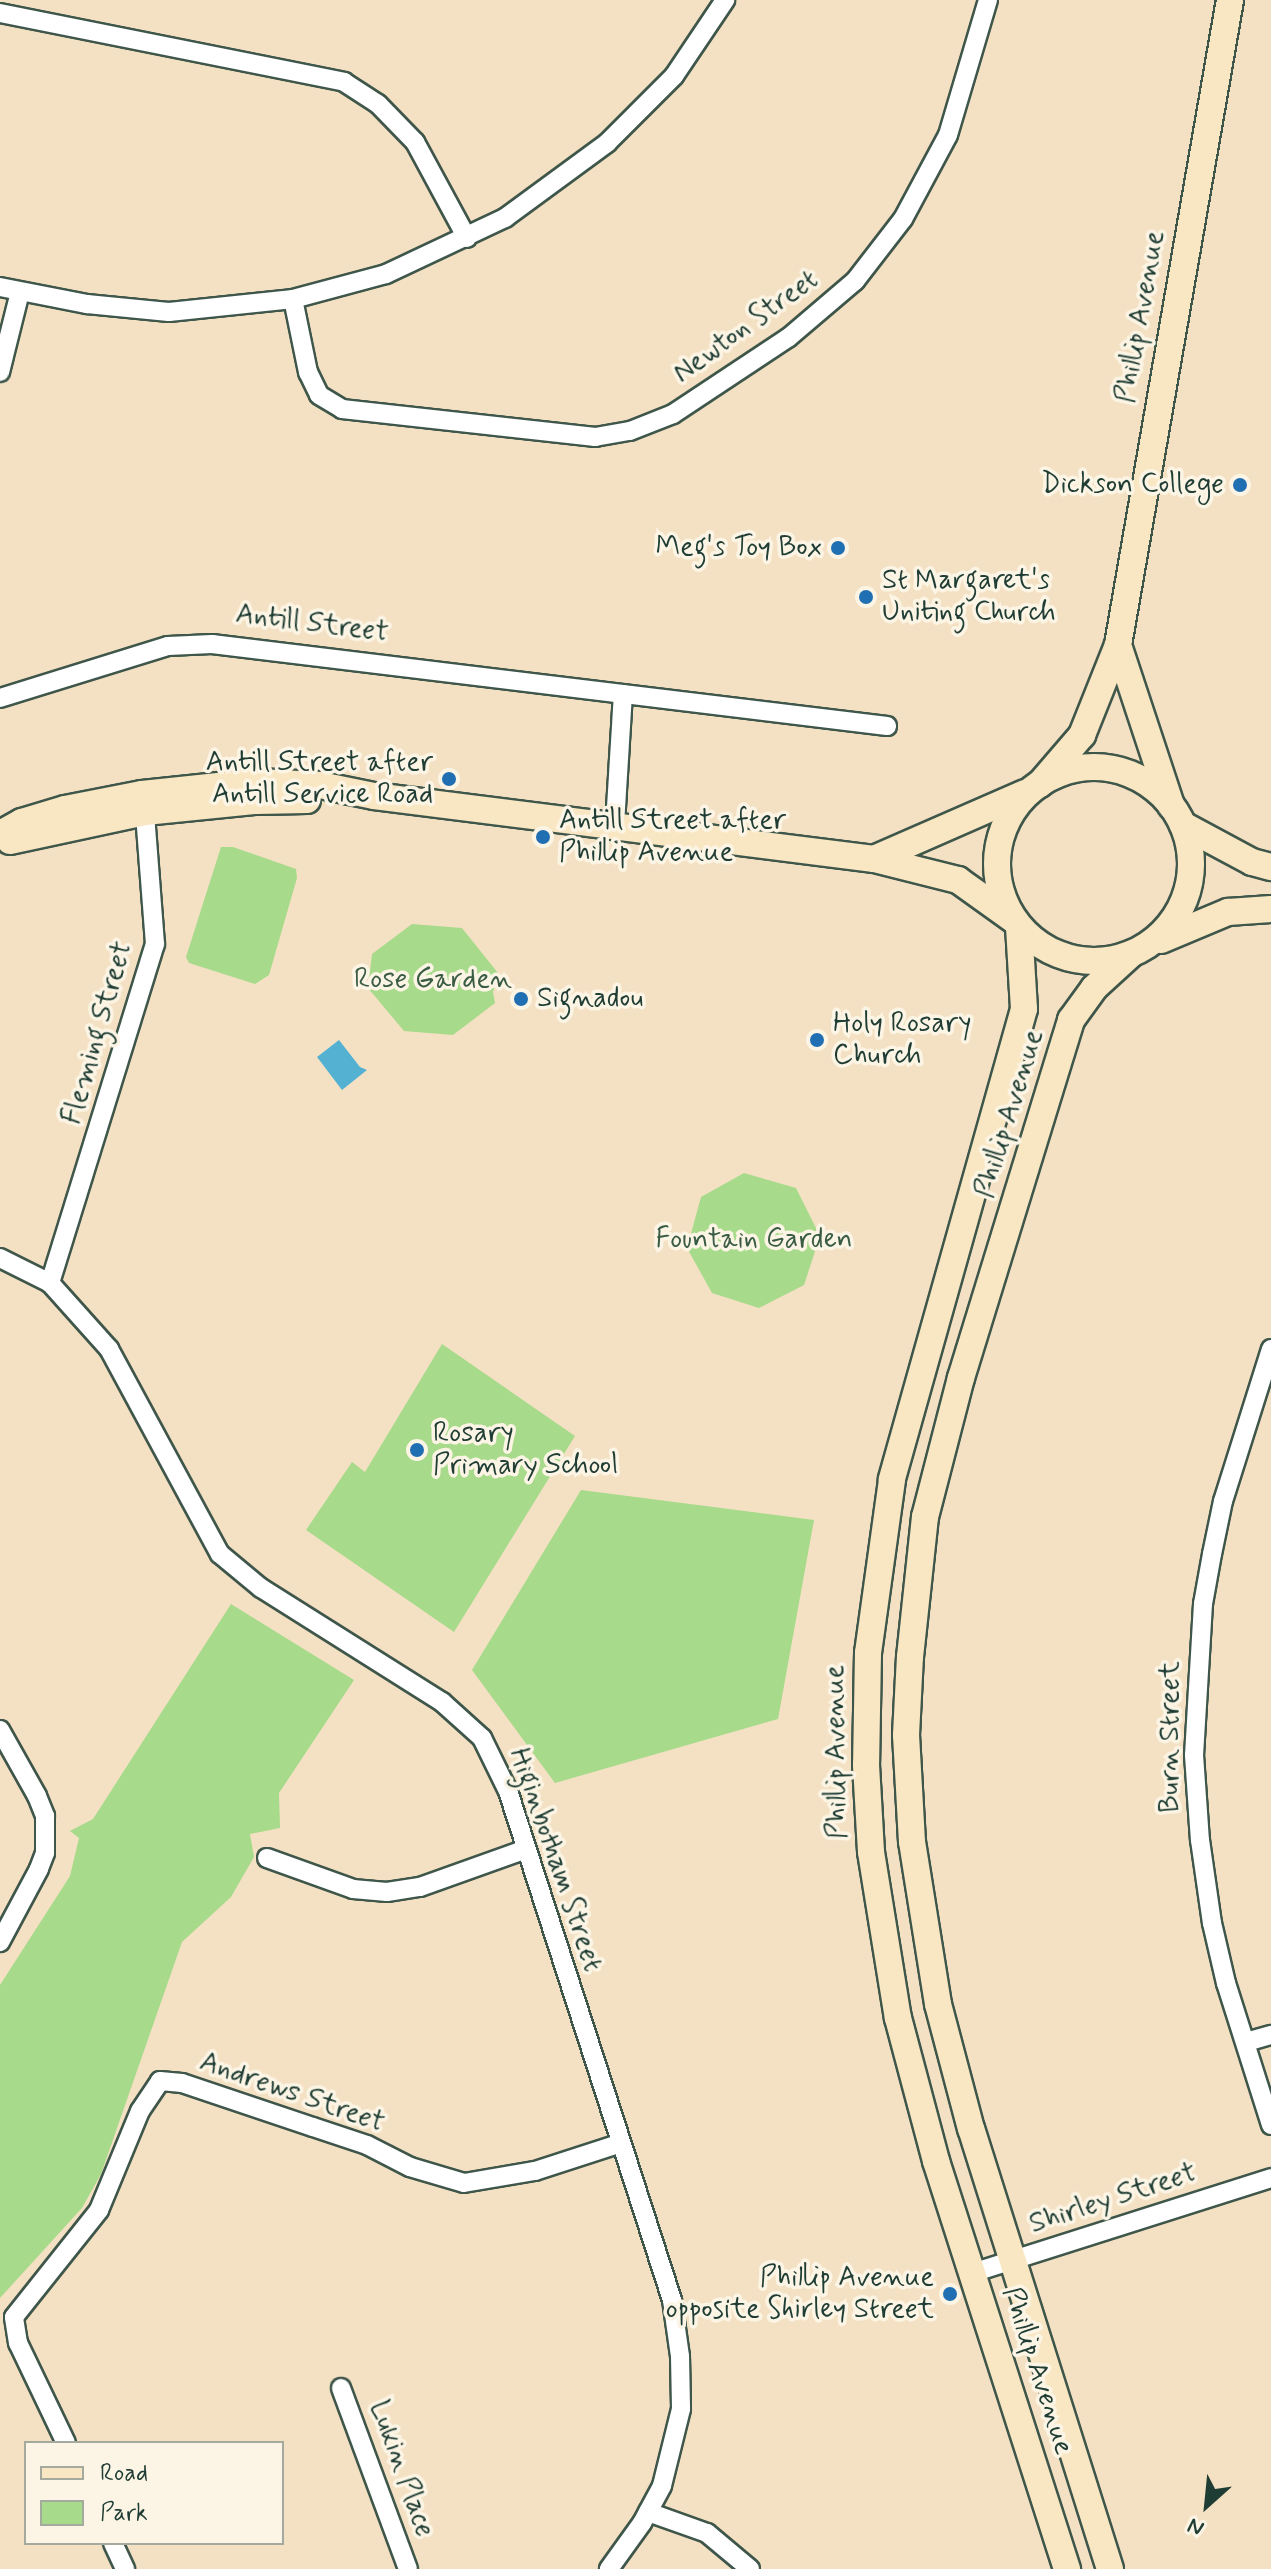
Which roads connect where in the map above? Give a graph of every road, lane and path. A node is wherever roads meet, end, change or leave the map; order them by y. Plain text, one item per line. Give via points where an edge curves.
1 (725, 0) edge
2 (988, 0) edge
3 (1230, 0) edge
4 (0, 13) edge
5 (467, 238) junction
6 (0, 287) edge
7 (20, 292) junction
8 (293, 299) junction
9 (0, 372) edge
10 (1118, 645) junction
11 (623, 694) junction
12 (0, 698) edge
13 (887, 726) dead end
14 (1034, 788) junction
15 (144, 803) junction
16 (1177, 815) junction
17 (615, 824) junction
18 (0, 834) edge
19 (0, 842) edge
20 (874, 859) junction
21 (1271, 867) edge
22 (1271, 909) edge
23 (1016, 923) junction
24 (1135, 952) junction
25 (0, 1258) edge
26 (50, 1283) junction
27 (1271, 1349) edge
28 (0, 1730) edge
29 (526, 1849) junction
30 (267, 1858) dead end
31 (0, 1942) edge
32 (1271, 2035) edge
33 (1246, 2042) junction
34 (1271, 2125) edge
35 (621, 2143) junction
36 (1271, 2178) edge
37 (1013, 2260) junction
38 (972, 2273) junction
39 (341, 2388) dead end
40 (65, 2441) edge
41 (648, 2512) junction
42 (114, 2545) edge
43 (125, 2569) edge
44 (408, 2569) edge
45 (609, 2569) edge
46 (750, 2569) edge
47 (1067, 2569) edge
48 (1110, 2569) edge

1 - 5 street via 674,76 607,143 505,218
2 - 8 street, Newton Street via 948,135 903,219 855,281 788,338 673,414 630,431 595,437 342,409 319,395 308,372
3 - 10 main road, Phillip Avenue
4 - 5 street via 344,82 378,104 415,142
5 - 8 street via 386,274
6 - 7 street
7 - 8 street via 169,312
7 - 9 street
10 - 14 main road, Phillip Avenue via 1082,735
10 - 16 main road, Phillip Avenue
11 - 12 street, Antill Street via 212,644 168,646
11 - 13 street, Antill Street
11 - 17 street
14 - 16 main road via 1062,772 1102,767 1141,779
14 - 20 main road
14 - 23 main road via 1004,824 996,863 1004,903
15 - 17 main road via 256,782 320,785
15 - 18 main road via 65,809
15 - 19 main road
15 - 26 street, Fleming Street via 155,944
16 - 21 main road via 1252,862
16 - 24 main road via 1191,861 1185,900 1163,933
17 - 20 main road
20 - 23 main road via 958,880
22 - 24 main road via 1228,912
23 - 24 main road via 1041,946 1075,960 1093,962
23 - 38 main road, Phillip Avenue via 1024,1009 902,1435 879,1553 868,1653 869,1809 885,1944 898,2018
24 - 37 main road, Phillip Avenue via 1094,988 1071,1020 925,1517 910,1657 906,1735 923,1923 971,2129
25 - 26 street, Higinbotham Street
26 - 29 street, Higinbotham Street via 109,1349 220,1554 261,1588 442,1702 482,1738 508,1791
27 - 33 street, Burn Street via 1223,1501 1212,1554 1203,1604 1194,1755 1212,1923
28 - 31 street via 45,1816 42,1861
29 - 30 street via 420,1887 387,1892 353,1889
29 - 35 street, Higinbotham Street
32 - 33 street
33 - 34 street, Burn Street
35 - 40 street, Andrews Street via 535,2171 464,2183 410,2167 367,2145 182,2083 160,2081 140,2111 99,2210 14,2317 18,2343
35 - 41 street, Higinbotham Street via 672,2300 680,2356 681,2409 674,2449
36 - 37 street, Shirley Street
37 - 38 street, Shirley Street
37 - 48 main road, Phillip Avenue
38 - 47 main road, Phillip Avenue
39 - 44 street, Lukin Place
41 - 45 street, Higinbotham Street
41 - 46 street via 707,2533
42 - 43 street

